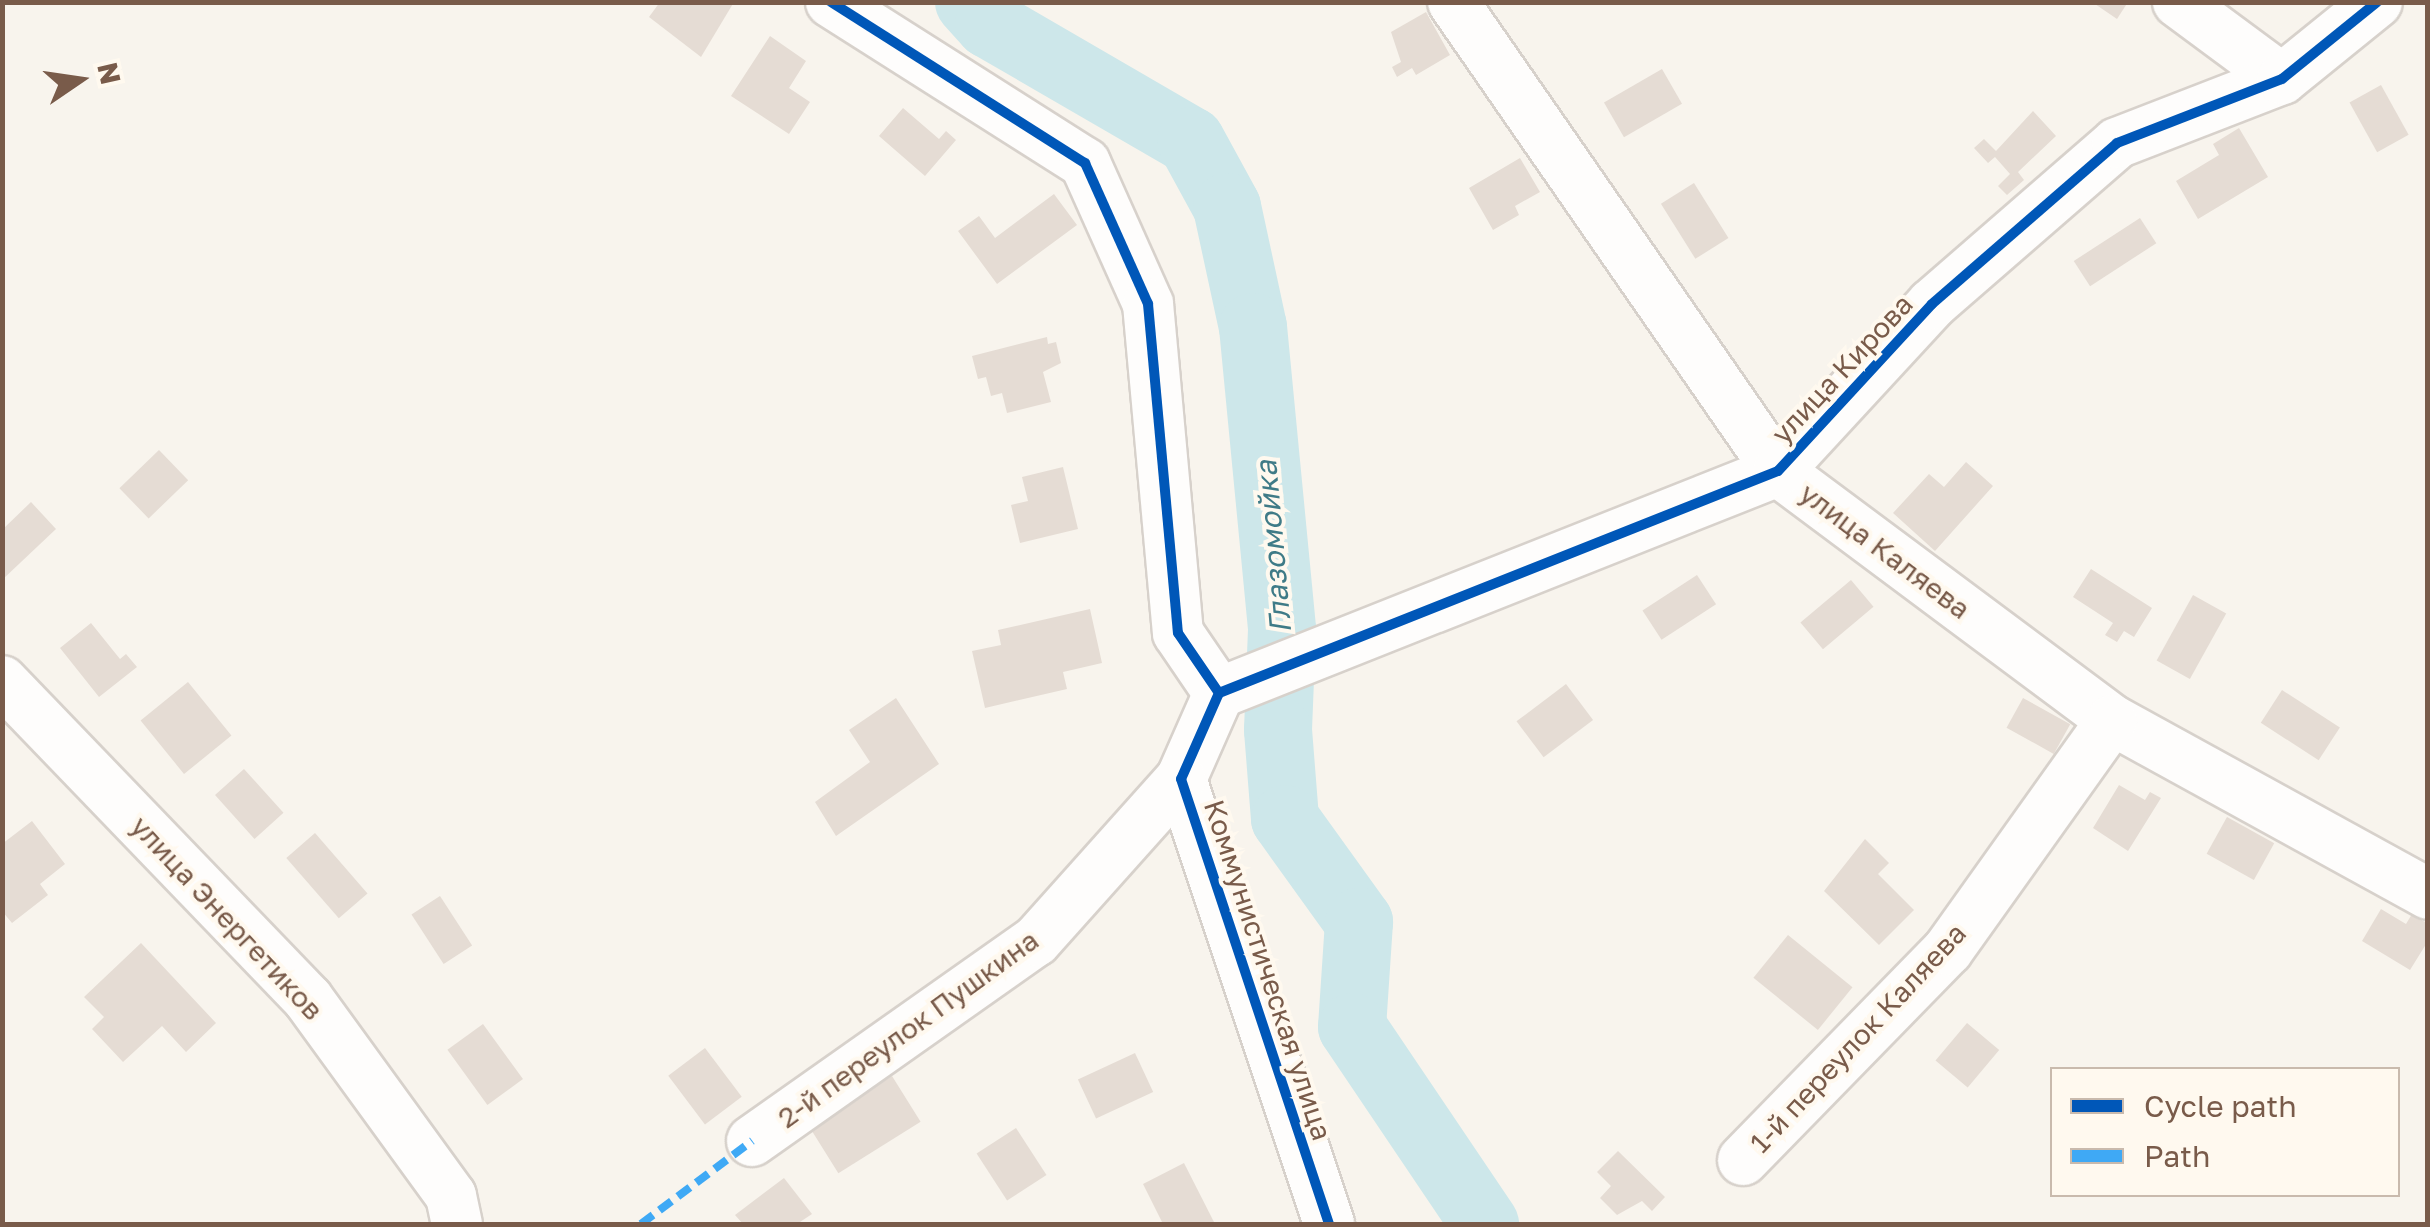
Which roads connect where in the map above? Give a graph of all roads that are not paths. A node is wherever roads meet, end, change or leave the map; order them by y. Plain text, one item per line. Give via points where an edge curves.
1 (830, 2) edge
2 (1453, 2) edge
3 (2178, 2) edge
4 (2377, 2) edge
5 (2282, 78) junction
6 (1778, 471) junction
7 (2, 681) edge
8 (1218, 693) junction
9 (2112, 720) junction
10 (1181, 778) junction
11 (2428, 894) edge
12 (752, 1141) dead end
13 (1743, 1160) dead end
14 (458, 1224) edge
15 (1329, 1224) edge

1 - 8 street via 1085,163 1148,304 1178,633
2 - 6 street, улица Каляева
3 - 5 street
4 - 5 street, улица Кирова
5 - 6 street, улица Кирова via 2116,144 1932,304
6 - 8 street, улица Кирова
6 - 9 street, улица Каляева
7 - 14 street, улица Энергетиков via 308,998 451,1196
8 - 10 street, Коммунистическая улица
9 - 11 street, улица Каляева
9 - 13 street, 1-й переулок Каляева via 1948,950
10 - 12 street, 2-й переулок Пушкина via 1036,941
10 - 15 street, Коммунистическая улица

